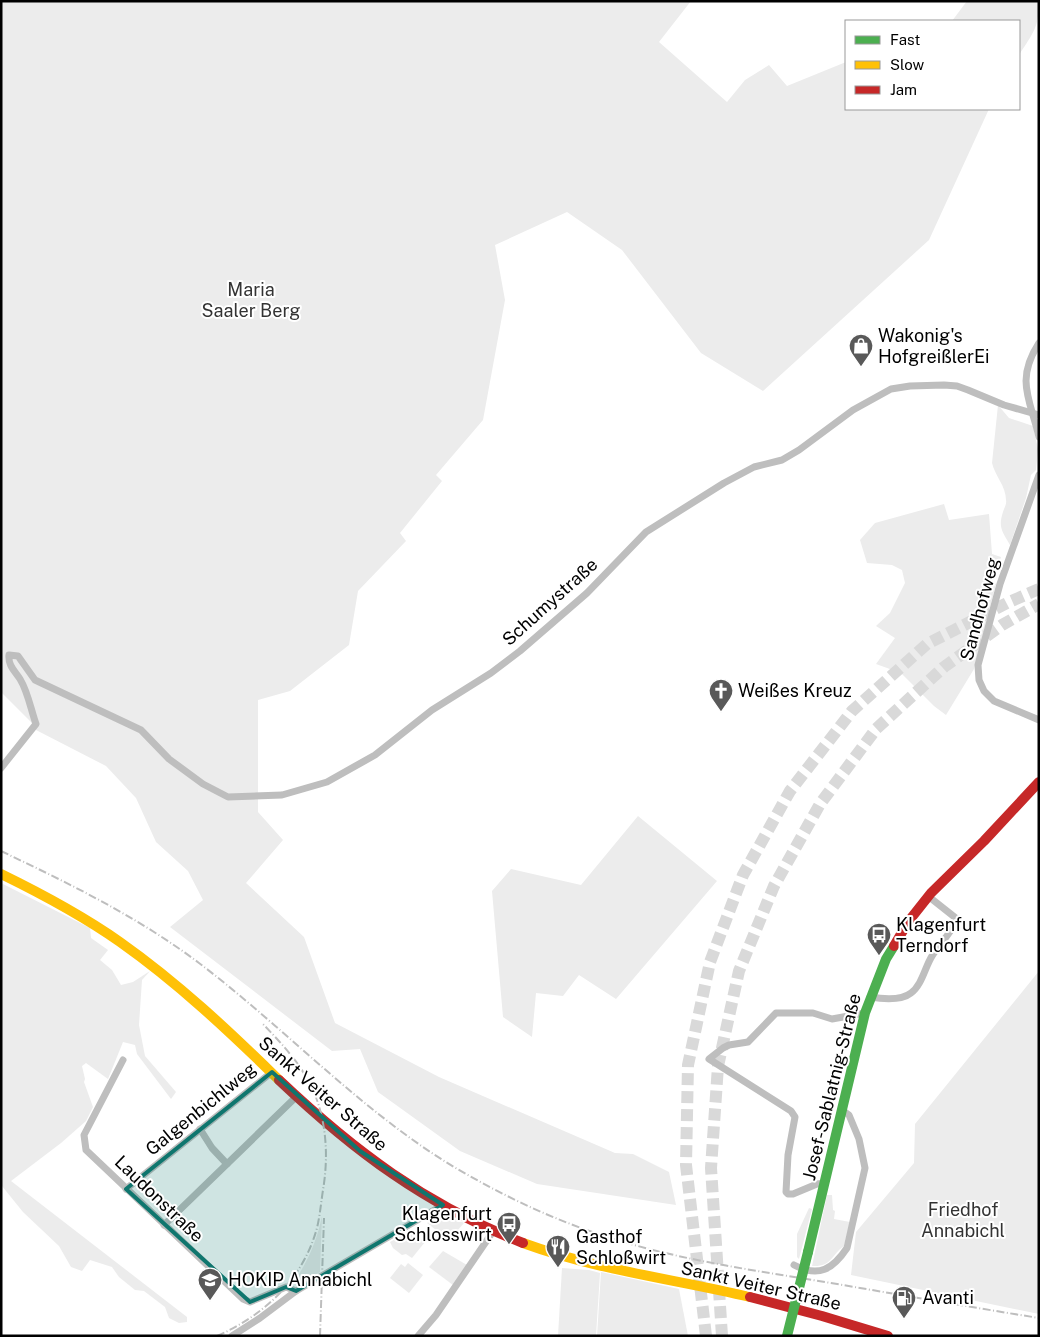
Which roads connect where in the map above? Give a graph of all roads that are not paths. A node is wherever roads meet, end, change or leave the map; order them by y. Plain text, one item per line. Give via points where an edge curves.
1 (1039, 343) edge
2 (1036, 415) edge
3 (1039, 437) edge
4 (1039, 475) edge
5 (1039, 720) edge
6 (1, 768) edge
7 (1039, 782) edge
8 (1, 874) edge
9 (928, 896) junction
10 (870, 997) junction
11 (865, 1013) junction
12 (124, 1060) dead end
13 (272, 1072) junction
14 (297, 1096) junction
15 (842, 1110) junction
16 (200, 1129) junction
17 (227, 1164) junction
18 (825, 1183) junction
19 (126, 1189) junction
20 (442, 1205) junction
21 (164, 1225) junction
22 (494, 1230) junction
23 (794, 1265) dead end
24 (296, 1291) junction
25 (232, 1336) edge
26 (418, 1336) edge
27 (787, 1336) edge
28 (888, 1336) edge

1 - 2 street via 1028,361 1025,378
2 - 3 street
2 - 6 street, Schumystraße via 957,386 891,389 853,410 782,460 754,467 646,532 588,593 551,626 498,667 432,710 375,755 326,782 282,795 228,797 203,784 169,759 141,730 35,680 18,656 9,655 10,666 21,681 36,724
4 - 5 street, Sandhofweg via 1000,584 978,665 979,680 994,701
7 - 9 main road, Josef-Sablatnig-Straße
8 - 13 main road, Sankt Veiter Straße via 66,907 138,954 182,988
9 - 10 main road, Josef-Sablatnig-Straße via 893,945
9 - 10 street via 958,918 955,926 931,958 912,993 900,998
10 - 11 main road, Josef-Sablatnig-Straße
11 - 15 main road, Josef-Sablatnig-Straße
11 - 18 street via 832,1019 813,1013 776,1013 748,1042 722,1048 709,1059 791,1111 795,1117 786,1172 788,1194
12 - 19 street, Laudonstraße via 83,1140 86,1150
13 - 14 main road, Sankt Veiter Straße
13 - 16 street, Galgenbichlweg
14 - 17 street
14 - 20 main road, Sankt Veiter Straße via 360,1151
15 - 18 main road, Josef-Sablatnig-Straße
15 - 23 street via 849,1115 859,1139 865,1168 847,1248 841,1258 825,1270 812,1271
16 - 17 street
16 - 19 street, Galgenbichlweg
17 - 21 street
18 - 27 main road, Josef-Sablatnig-Straße, bridge
19 - 21 street, Laudonstraße
20 - 22 main road, Sankt Veiter Straße
20 - 24 street, Laudonstraße
21 - 24 street, Laudonstraße via 243,1299 250,1302 286,1287
22 - 26 street
22 - 28 main road, Sankt Veiter Straße via 586,1263 785,1306
24 - 25 street, Laudonstraße

